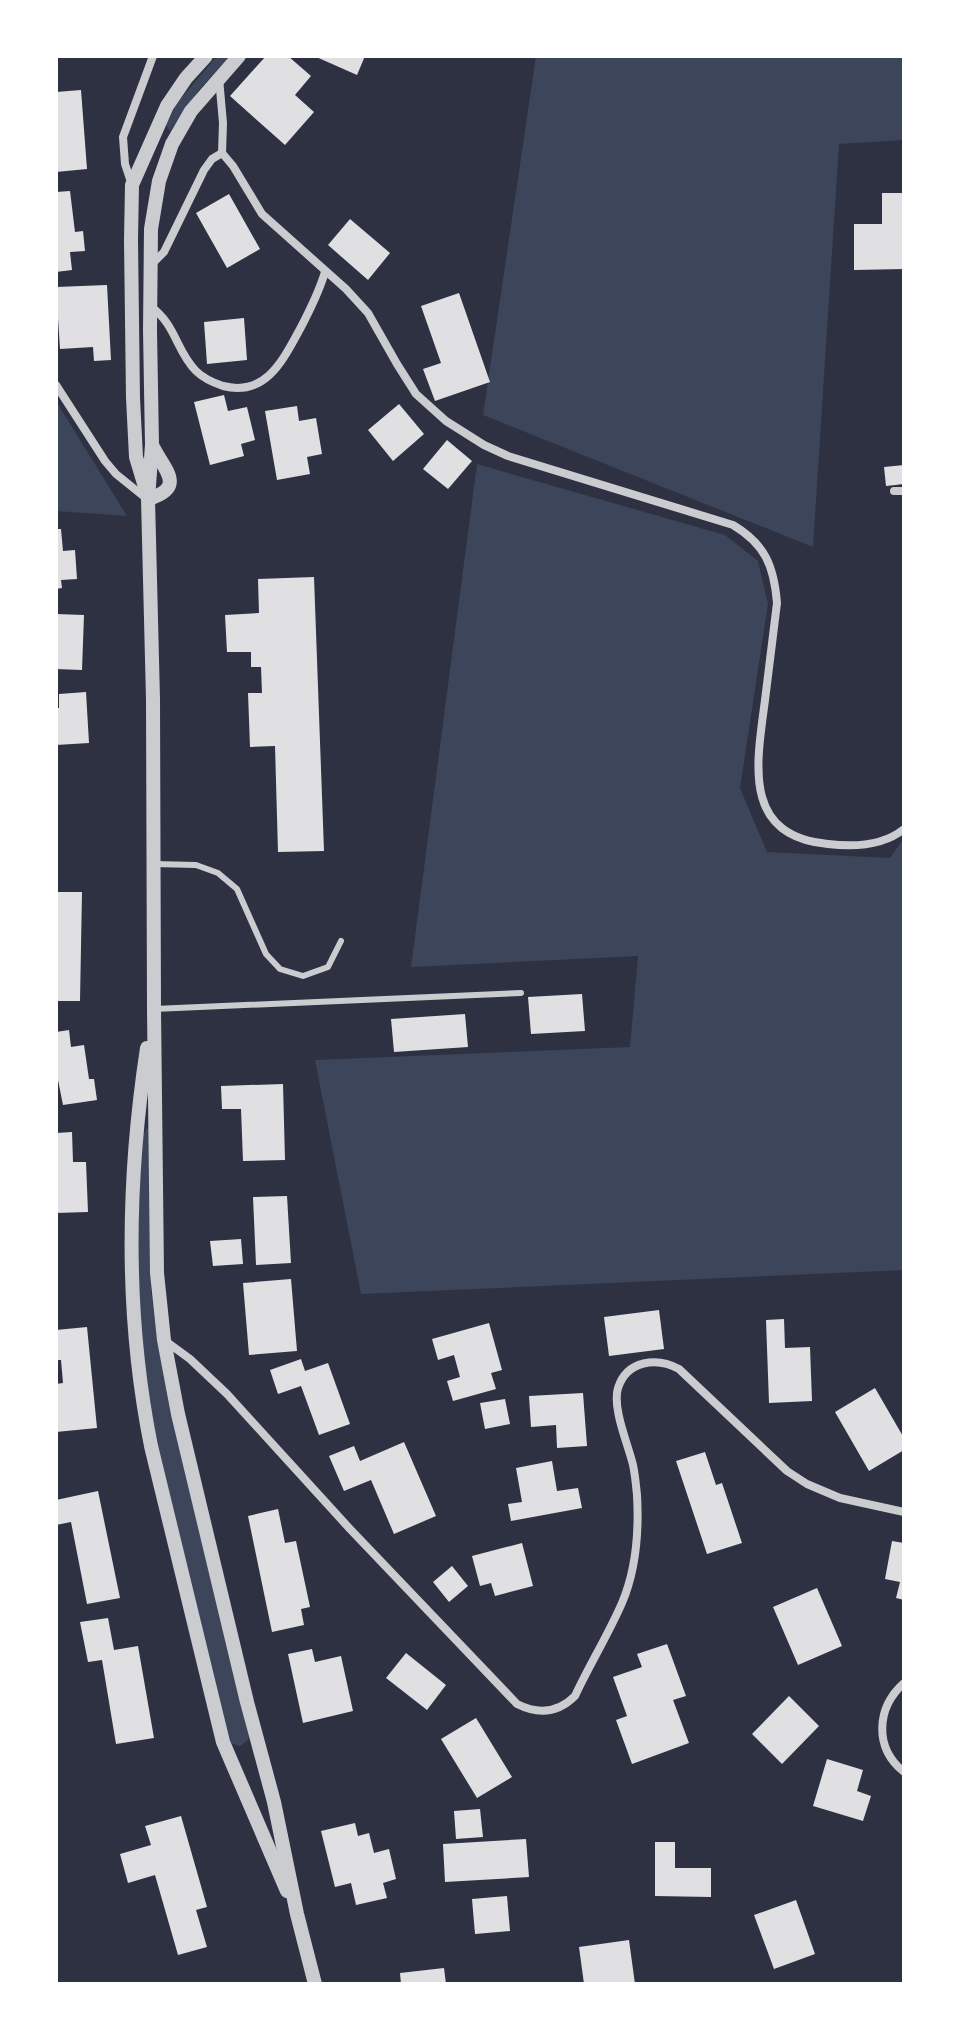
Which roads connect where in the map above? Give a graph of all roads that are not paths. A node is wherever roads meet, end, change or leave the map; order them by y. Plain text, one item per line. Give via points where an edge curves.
1 (153, 56) edge
2 (206, 56) edge
3 (239, 56) edge
4 (219, 78) junction
5 (222, 153) junction
6 (132, 185) junction
7 (150, 265) junction
8 (325, 272) junction
9 (150, 305) junction
10 (56, 385) edge
11 (148, 499) junction
12 (904, 829) edge
13 (154, 864) junction
14 (341, 941) dead end
15 (521, 993) dead end
16 (154, 1009) junction
17 (164, 1340) junction
18 (904, 1512) edge
19 (904, 1683) edge
20 (904, 1772) edge
21 (297, 1914) junction
22 (315, 1984) edge

1 - 6 street via 123,137
2 - 6 street via 167,106
3 - 4 street
4 - 5 street
4 - 7 street via 186,118 165,160 152,217
5 - 7 street via 204,170 164,252
5 - 8 street via 262,214
6 - 11 street via 136,457
7 - 9 street
8 - 9 street via 281,362 267,378 246,387 201,376 164,317
8 - 12 street via 368,313 416,394 446,421 508,456 733,525 747,534 769,563 777,603 757,760 767,810 788,833 820,844 876,842
9 - 11 street
10 - 11 street via 105,461
11 - 13 street
13 - 14 lane via 196,865 218,873 237,889 266,954 280,969 303,976 328,967
13 - 16 street
15 - 16 lane
16 - 17 street via 157,1273
16 - 21 street via 136,1136 134,1197 133,1296 143,1400 223,1742
17 - 18 street via 227,1394 517,1704 537,1712 558,1709 575,1696 623,1601 635,1549 637,1506 634,1468 617,1399 624,1378 643,1363 668,1363 679,1369 807,1484 840,1498
17 - 21 street
19 - 20 street via 888,1702 882,1725 885,1747
21 - 22 street

